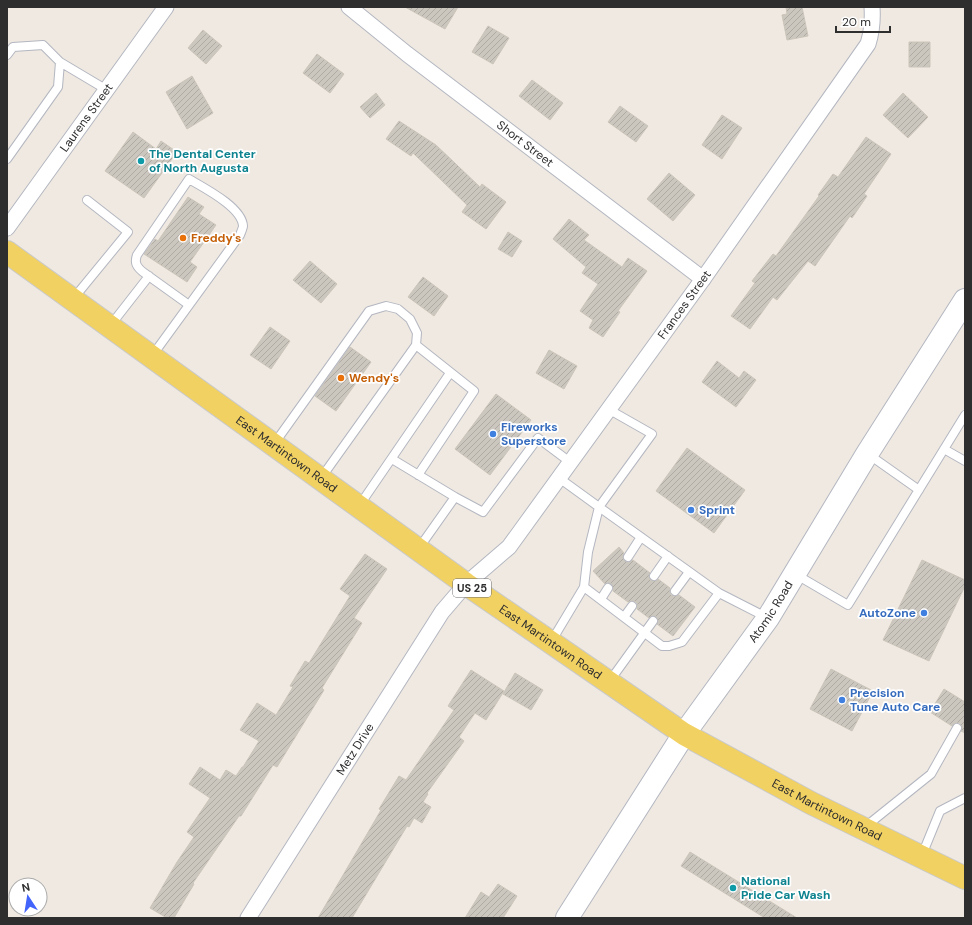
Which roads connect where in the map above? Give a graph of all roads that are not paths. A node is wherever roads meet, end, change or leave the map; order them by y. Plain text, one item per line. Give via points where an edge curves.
1 (166, 7) edge
2 (349, 7) edge
3 (872, 7) edge
4 (7, 55) edge
5 (60, 62) junction
6 (107, 90) junction
7 (7, 159) edge
8 (87, 200) dead end
9 (7, 228) edge
10 (7, 252) edge
11 (149, 276) junction
12 (703, 279) junction
13 (72, 299) junction
14 (965, 300) edge
15 (189, 305) junction
16 (110, 327) junction
17 (416, 345) junction
18 (151, 356) junction
19 (450, 373) junction
20 (608, 409) junction
21 (965, 415) edge
22 (274, 445) junction
23 (944, 449) junction
24 (867, 454) junction
25 (392, 459) junction
26 (965, 461) edge
27 (570, 462) junction
28 (418, 475) junction
29 (559, 478) junction
30 (320, 479) junction
31 (919, 490) junction
32 (455, 497) junction
33 (359, 506) junction
34 (600, 507) junction
35 (641, 537) junction
36 (418, 550) junction
37 (668, 556) junction
38 (628, 557) dead end
39 (689, 572) junction
40 (795, 573) junction
41 (654, 576) dead end
42 (466, 584) junction
43 (584, 587) junction
44 (608, 588) dead end
45 (674, 591) dead end
46 (719, 593) junction
47 (600, 599) junction
48 (632, 606) dead end
49 (624, 617) junction
50 (768, 618) junction
51 (653, 621) dead end
52 (644, 632) junction
53 (551, 642) junction
54 (609, 682) junction
55 (957, 728) dead end
56 (684, 734) junction
57 (965, 798) edge
58 (864, 828) junction
59 (921, 856) junction
60 (965, 878) edge
61 (248, 918) edge
62 (566, 918) edge

1 - 6 street, Laurens Street
2 - 12 street, Short Street
3 - 12 street, Frances Street via 873,21 868,44
4 - 5 lane via 13,48 43,44
5 - 6 lane
5 - 7 lane via 58,87
6 - 9 street, Laurens Street
8 - 13 lane via 128,232
10 - 13 main road, East Martintown Road / US 25
11 - 15 lane
11 - 15 lane via 136,266 137,255 190,179 231,206 240,217 243,226 240,235
11 - 16 lane
12 - 20 street, Frances Street
13 - 16 main road, East Martintown Road / US 25
14 - 24 main road, Atomic Road
15 - 18 lane
16 - 18 main road, East Martintown Road / US 25
17 - 19 lane
17 - 22 lane via 417,333 410,319 398,309 386,306 369,311
17 - 30 lane
18 - 22 main road, East Martintown Road / US 25
19 - 25 lane
19 - 28 lane via 474,391
20 - 27 street, Frances Street
20 - 34 lane via 652,434
21 - 23 lane
22 - 30 main road, East Martintown Road / US 25
23 - 26 lane
23 - 31 lane
24 - 31 lane
24 - 40 main road, Atomic Road
25 - 28 lane
25 - 33 lane
27 - 29 street, Frances Street
27 - 32 lane via 538,438 483,512
28 - 32 lane
29 - 34 lane
29 - 42 street, Frances Street via 509,547
30 - 33 main road, East Martintown Road / US 25
31 - 40 lane via 848,605
32 - 36 lane
33 - 36 main road, East Martintown Road / US 25
34 - 35 lane
34 - 43 lane via 588,552
35 - 37 lane
35 - 38 lane
36 - 42 main road, East Martintown Road / US 25
37 - 39 lane
37 - 41 lane
39 - 45 lane
39 - 46 lane
40 - 50 main road, Atomic Road
42 - 53 main road, East Martintown Road / US 25
42 - 61 street, Metz Drive via 442,612
43 - 47 lane
43 - 53 lane
44 - 47 lane
46 - 50 lane
46 - 52 lane via 682,642 662,646
47 - 49 lane
48 - 49 lane
49 - 52 lane
50 - 56 main road, Atomic Road
51 - 52 lane
52 - 54 lane
53 - 54 main road, East Martintown Road / US 25
54 - 56 main road, East Martintown Road / US 25
55 - 58 lane via 931,774
56 - 58 main road, East Martintown Road / US 25
56 - 62 main road, Atomic Road
57 - 59 lane via 940,812
58 - 59 main road, East Martintown Road / US 25
59 - 60 main road, East Martintown Road / US 25

